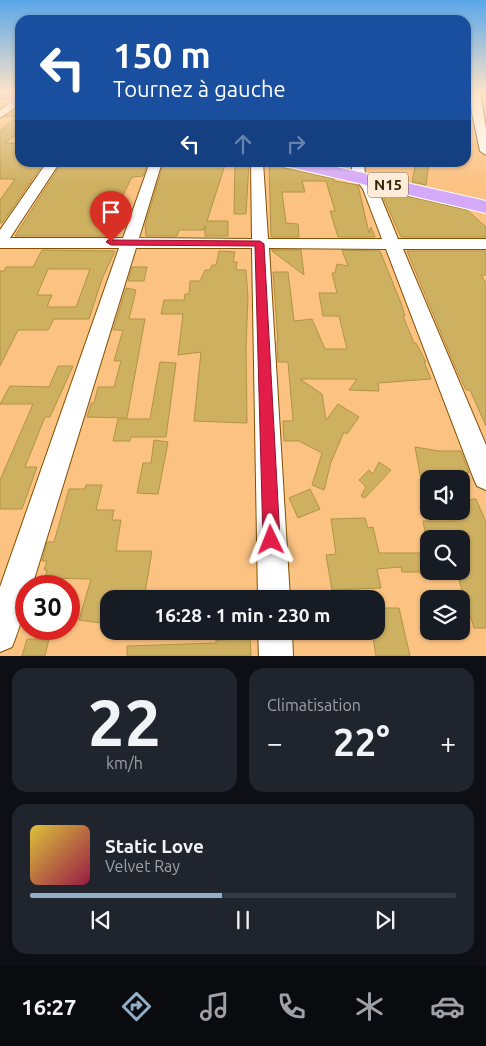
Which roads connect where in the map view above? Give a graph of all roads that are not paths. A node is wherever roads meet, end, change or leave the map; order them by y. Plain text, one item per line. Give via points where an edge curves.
1 (479, 123) edge
2 (486, 151) edge
3 (51, 167) edge
4 (154, 167) edge
5 (257, 167) edge
6 (325, 167) edge
7 (334, 167) edge
8 (360, 172) edge
9 (486, 202) edge
10 (486, 207) edge
11 (0, 242) edge
12 (129, 242) junction
13 (260, 244) junction
14 (391, 244) junction
15 (486, 244) edge
16 (486, 477) edge
17 (274, 590) edge
18 (0, 635) edge
19 (275, 640) edge
20 (276, 656) edge

1 - 2 street
3 - 11 street
4 - 12 street
5 - 13 street
6 - 8 highway, N15
7 - 8 highway, N15
8 - 9 highway, N15
8 - 10 highway, N15
8 - 14 street via 370,188
11 - 12 street
12 - 13 street
12 - 18 street
13 - 14 street
13 - 17 street
14 - 15 street
14 - 16 street
19 - 20 street

